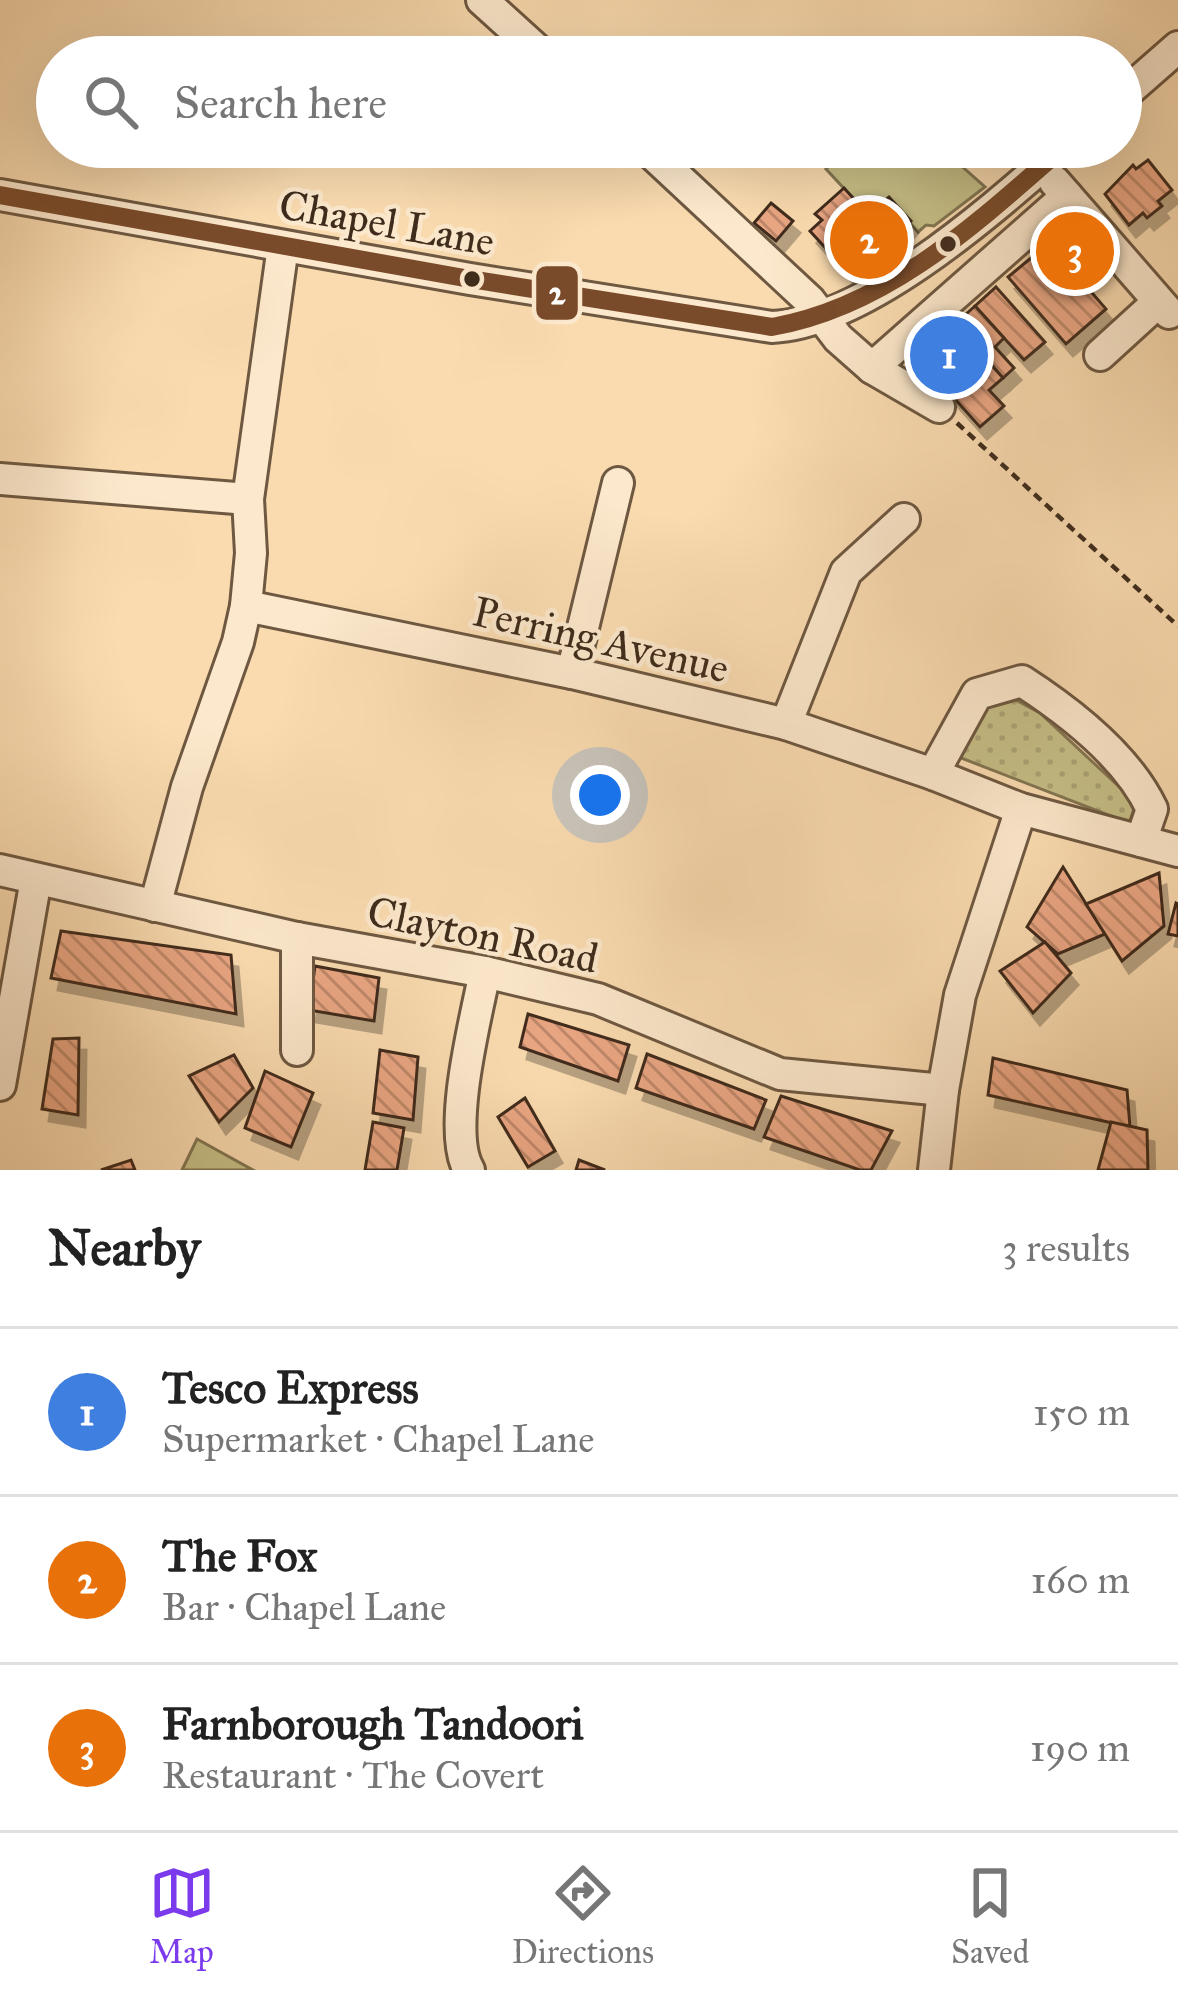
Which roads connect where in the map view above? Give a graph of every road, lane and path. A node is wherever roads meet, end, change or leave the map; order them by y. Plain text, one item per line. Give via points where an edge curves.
1 (482, 0) edge
2 (522, 36) edge
3 (1178, 47) edge
4 (1142, 79) edge
5 (668, 168) edge
6 (1039, 168) edge
7 (1057, 168) edge
8 (0, 195) edge
9 (1067, 196) junction
10 (284, 246) junction
11 (822, 318) junction
12 (1100, 355) dead end
13 (872, 368) junction
14 (938, 406) joint
15 (0, 479) edge
16 (619, 483) dead end
17 (248, 499) junction
18 (904, 519) dead end
19 (246, 606) junction
20 (1178, 626) edge
21 (572, 673) junction
22 (786, 724) junction
23 (932, 774) junction
24 (1021, 809) junction
25 (1141, 841) junction
26 (1178, 851) edge
27 (0, 870) edge
28 (36, 879) junction
29 (155, 905) junction
30 (297, 938) junction
31 (484, 972) junction
32 (298, 1050) dead end
33 (0, 1085) edge
34 (943, 1090) junction
35 (469, 1170) edge
36 (934, 1170) edge

1 - 2 street
3 - 4 street
5 - 11 street
6 - 11 street, Chapel Lane via 922,260
7 - 9 street
8 - 10 street, Chapel Lane
9 - 12 street via 1163,308
9 - 13 street
10 - 11 street, Chapel Lane via 734,324 796,326
10 - 17 street
11 - 13 street
13 - 14 street
14 - 20 path
15 - 17 street
16 - 21 street
17 - 19 street
18 - 22 street via 846,572
19 - 21 street, Perring Avenue
19 - 29 street
21 - 22 street, Perring Avenue
22 - 23 street, Perring Avenue
23 - 24 street, Perring Avenue
23 - 25 street via 977,694 1022,680 1140,784 1152,809
24 - 25 street, Perring Avenue
24 - 34 street via 960,995
25 - 26 street, Perring Avenue
27 - 28 street, Clayton Road
28 - 29 street, Clayton Road
28 - 33 street
29 - 30 street, Clayton Road
30 - 31 street, Clayton Road
30 - 32 street
31 - 34 street, Clayton Road via 598,999 780,1074
31 - 35 street via 462,1092
34 - 36 street

